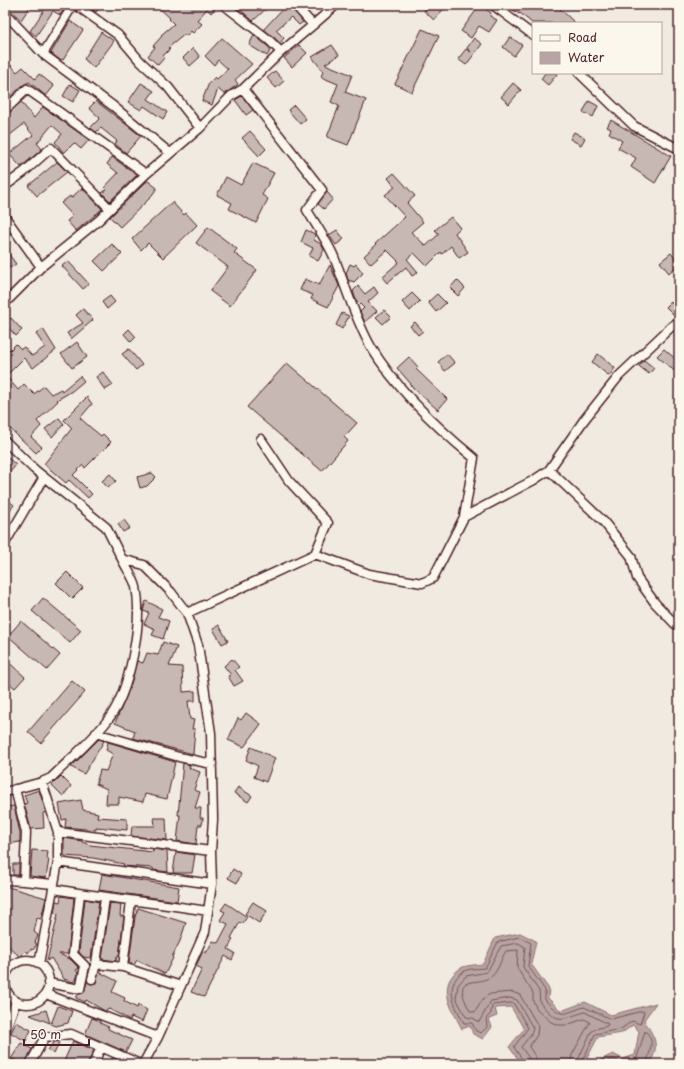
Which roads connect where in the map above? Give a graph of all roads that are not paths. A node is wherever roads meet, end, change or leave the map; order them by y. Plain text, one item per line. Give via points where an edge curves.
1 (72, 5) edge
2 (76, 5) edge
3 (224, 5) edge
4 (295, 5) edge
5 (336, 5) edge
6 (493, 5) edge
7 (5, 13) edge
8 (313, 25) junction
9 (532, 34) edge
10 (280, 52) junction
11 (43, 54) junction
12 (580, 74) edge
13 (243, 89) junction
14 (5, 110) edge
15 (200, 128) junction
16 (679, 149) edge
17 (170, 153) junction
18 (146, 174) junction
19 (5, 186) edge
20 (109, 208) junction
21 (5, 217) edge
22 (41, 267) junction
23 (5, 303) edge
24 (679, 321) edge
25 (261, 439) dead end
26 (5, 441) edge
27 (549, 470) junction
28 (44, 477) junction
29 (464, 517) junction
30 (5, 543) edge
31 (315, 554) junction
32 (122, 560) junction
33 (187, 613) junction
34 (679, 624) edge
35 (96, 733) junction
36 (212, 764) junction
37 (42, 782) junction
38 (15, 789) junction
39 (5, 792) edge
40 (58, 832) junction
41 (211, 851) junction
42 (58, 862) junction
43 (5, 880) edge
44 (24, 881) junction
45 (212, 884) junction
46 (54, 887) junction
47 (80, 894) junction
48 (105, 898) junction
49 (131, 901) junction
50 (208, 911) junction
51 (39, 964) junction
52 (96, 964) junction
53 (123, 966) junction
54 (6, 970) edge
55 (92, 979) dead end
56 (48, 983) junction
57 (181, 986) junction
58 (46, 994) junction
59 (16, 1001) junction
60 (5, 1032) edge
61 (158, 1037) junction
62 (101, 1048) junction
63 (30, 1064) edge
64 (93, 1064) edge
65 (140, 1064) edge
66 (143, 1064) edge

1 - 11 street
2 - 15 street via 118,35 140,61 168,87
3 - 10 street via 269,40
4 - 8 street
5 - 8 street
6 - 9 street
7 - 11 street
8 - 10 street
10 - 13 street
11 - 17 street via 113,106
12 - 16 street via 634,126
13 - 15 street via 231,96
13 - 29 street via 322,190 307,210 334,256 371,346 406,393 444,433 474,458
14 - 18 street via 27,89
15 - 17 street
17 - 18 street
18 - 20 street
19 - 20 street via 52,148
20 - 22 street via 99,220
21 - 22 street
22 - 23 street
24 - 27 street via 619,376
25 - 31 street via 289,481 328,523
26 - 28 street
27 - 29 street
27 - 34 street via 603,521 632,556 637,578 654,603 675,624
28 - 30 street
28 - 32 street via 106,527
29 - 31 street via 433,578 422,583 369,574
31 - 33 street
32 - 33 street via 144,566 171,592
32 - 35 street via 136,585 138,612 134,652 118,704
33 - 36 street via 198,645 211,733
35 - 36 street
35 - 37 street via 51,778
36 - 41 street
37 - 38 street
37 - 40 street
38 - 39 street
38 - 44 street via 26,832
40 - 41 street
40 - 42 street
41 - 45 street
42 - 45 street
42 - 46 street
43 - 44 street
44 - 46 street
45 - 50 street
46 - 47 street
46 - 51 street
47 - 48 street
47 - 56 street via 73,954 85,966 80,989
48 - 49 street
48 - 52 street
49 - 50 street
49 - 53 street
50 - 57 street via 205,932
51 - 54 street via 32,961 18,962
51 - 56 street via 45,970
52 - 53 street
52 - 55 street
53 - 57 street
54 - 59 street via 5,988
56 - 58 street
57 - 61 street
58 - 59 street via 27,1004
58 - 61 street
59 - 60 street
61 - 66 street
62 - 63 street via 71,1034 45,1037
62 - 64 street
62 - 65 street

